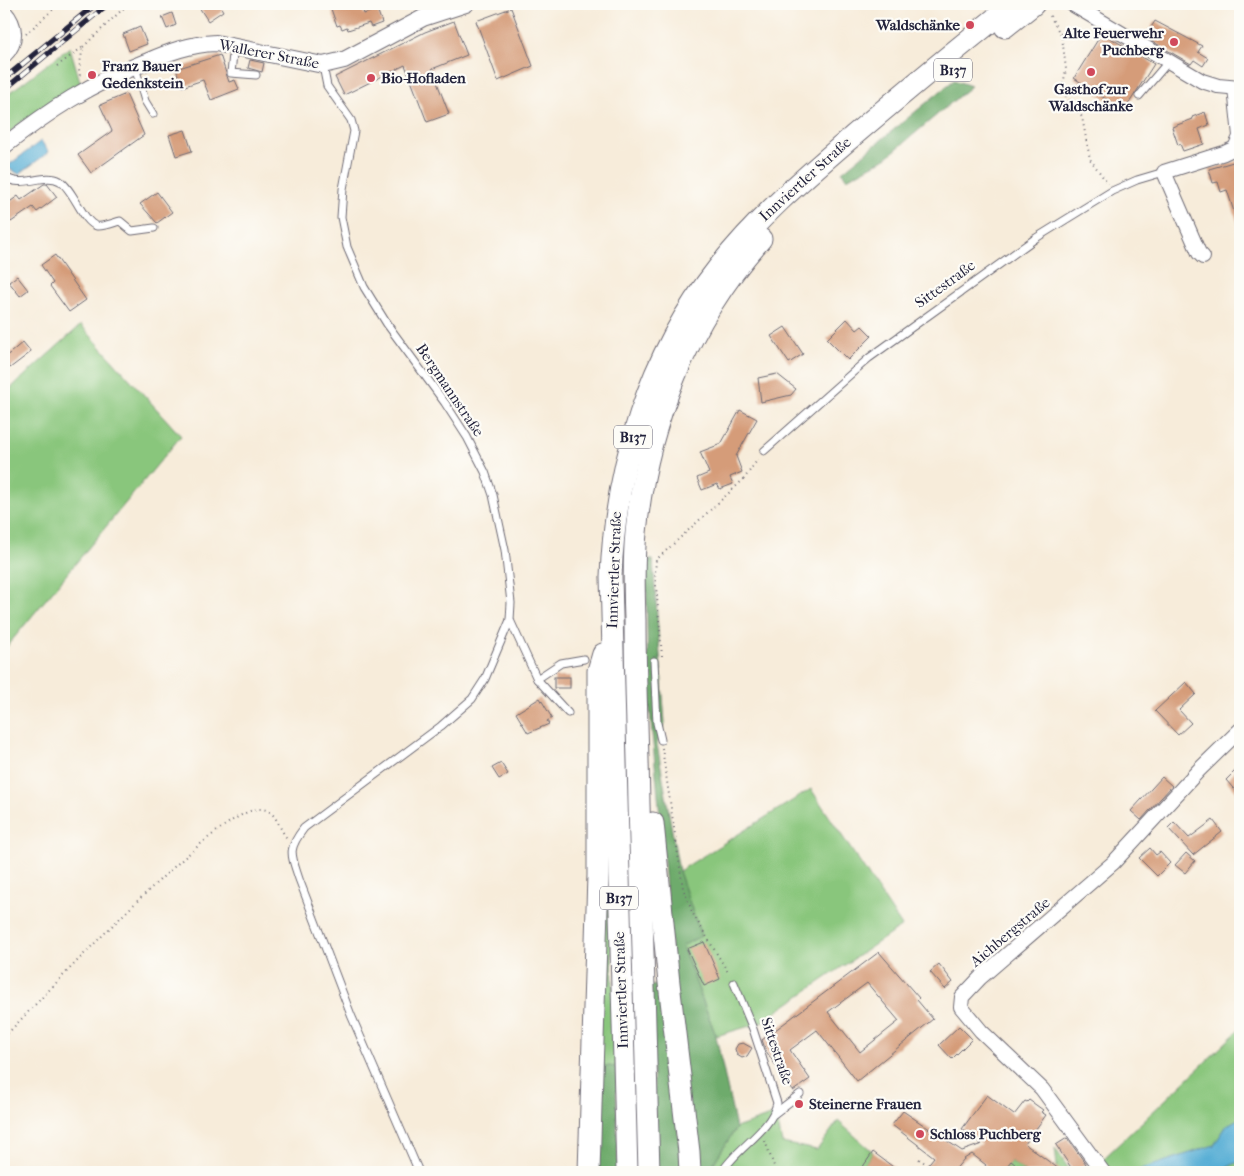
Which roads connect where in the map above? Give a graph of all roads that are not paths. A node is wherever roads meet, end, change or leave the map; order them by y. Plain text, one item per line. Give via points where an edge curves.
1 (1013, 4) edge
2 (1072, 4) edge
3 (461, 5) edge
4 (1042, 10) edge
5 (4, 11) edge
6 (234, 45) junction
7 (4, 56) edge
8 (1169, 61) junction
9 (323, 65) junction
10 (134, 66) junction
11 (256, 75) dead end
12 (1238, 88) edge
13 (1139, 96) dead end
14 (153, 114) dead end
15 (1240, 137) edge
16 (4, 146) edge
17 (1164, 172) junction
18 (4, 176) edge
19 (154, 228) dead end
20 (1203, 257) dead end
21 (764, 451) road end
22 (510, 620) junction
23 (611, 625) junction
24 (584, 659) dead end
25 (654, 661) dead end
26 (537, 679) junction
27 (568, 713) dead end
28 (1240, 730) edge
29 (661, 740) road end
30 (638, 742) junction
31 (734, 983) road end
32 (800, 1094) dead end
33 (773, 1115) junction
34 (419, 1172) edge
35 (589, 1172) edge
36 (627, 1172) edge
37 (649, 1172) edge
38 (690, 1172) edge
39 (722, 1172) edge
40 (1103, 1172) edge

1 - 23 main road, Innviertler Straße / B137 via 778,200 717,269 691,307 648,393 628,450 612,532
2 - 8 street
3 - 9 street, Wallerer Straße via 423,18 344,60
4 - 30 main road, Innviertler Straße / B137 via 833,170 794,204 729,279 695,334 658,422 640,506 634,571
5 - 7 street via 12,19 15,40
6 - 9 street, Wallerer Straße
6 - 10 street, Wallerer Straße via 198,44
6 - 11 lane via 231,73
8 - 12 street via 1202,81
8 - 13 lane
9 - 22 lane, Bergmannstraße via 327,86 351,120 354,131 341,217 347,247 364,287 467,436 485,472 504,550 512,603
10 - 14 lane via 145,101
10 - 16 street, Wallerer Straße via 82,91
12 - 15 street, Sittestraße
15 - 17 street, Sittestraße via 1235,148
17 - 20 street
17 - 21 lane, Sittestraße via 1112,191 1036,238 869,358
18 - 19 lane via 23,182 60,181 91,223 98,226 120,221 132,232
22 - 26 lane
22 - 34 lane, Bergmannstraße via 485,679 472,699 441,726 304,828 292,844 292,859 351,1015
23 - 35 main road via 598,671 598,875
23 - 36 main road, Innviertler Straße / B137
24 - 26 lane via 561,662
25 - 29 lane
26 - 27 lane
28 - 40 street, Aichbergstraße via 1113,863 962,997 961,1007 981,1031 1042,1089
30 - 37 main road, Innviertler Straße / B137
30 - 38 main road via 648,772
31 - 33 lane, Sittestraße via 776,1094
32 - 33 lane
33 - 39 lane via 729,1160

